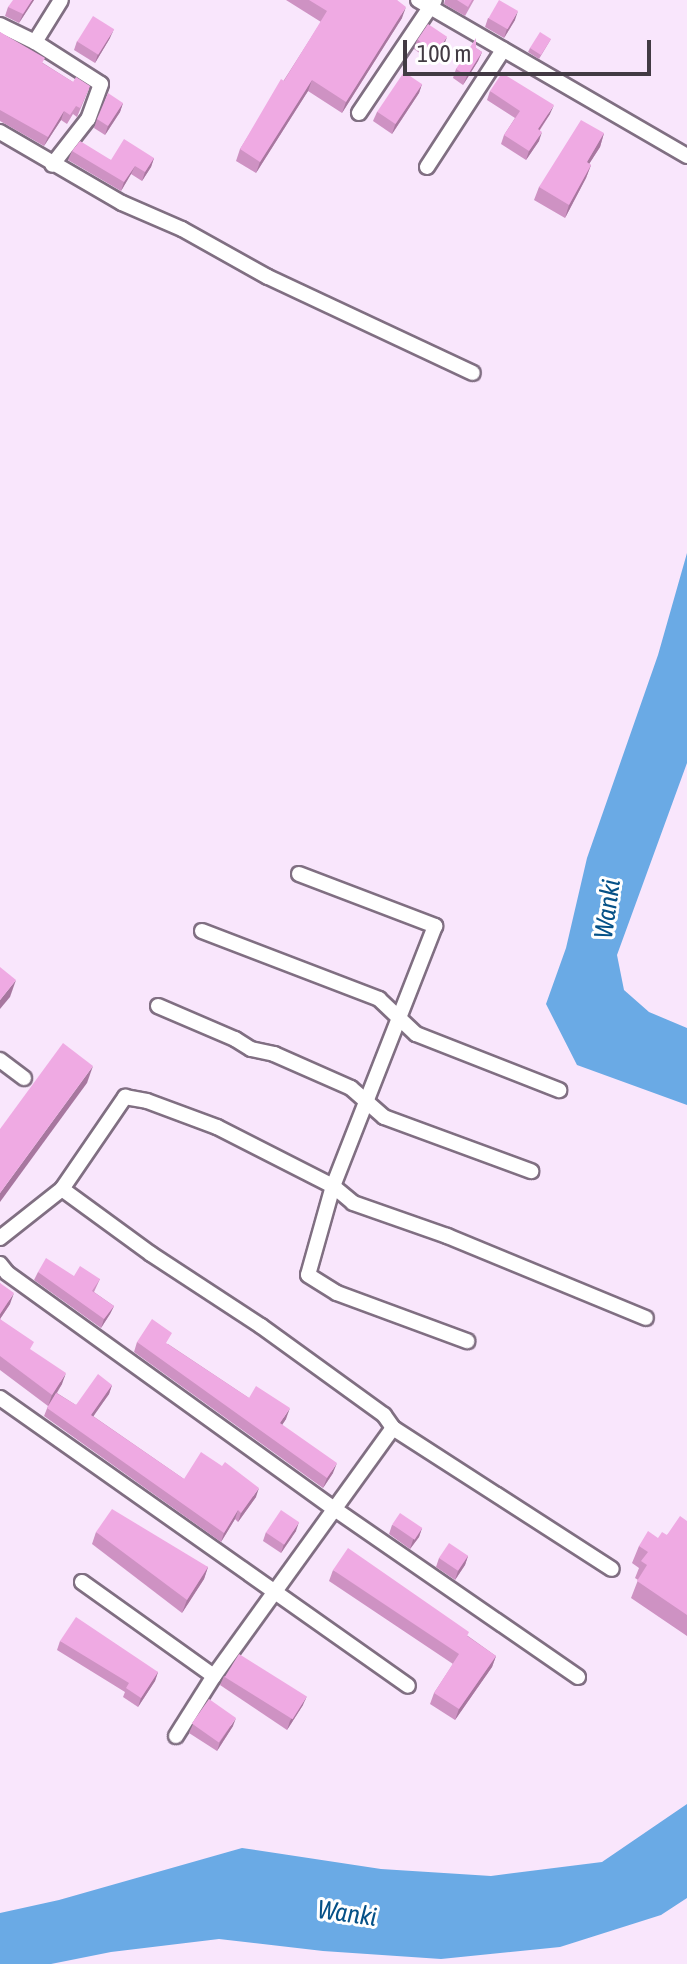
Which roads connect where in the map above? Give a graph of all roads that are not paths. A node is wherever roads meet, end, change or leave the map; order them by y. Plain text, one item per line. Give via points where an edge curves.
1 (61, 0) edge
2 (428, 2) edge
3 (0, 25) edge
4 (35, 42) junction
5 (503, 50) junction
6 (359, 113) dead end
7 (0, 132) edge
8 (687, 156) edge
9 (52, 165) junction
10 (427, 167) dead end
11 (473, 373) dead end
12 (299, 874) dead end
13 (202, 931) dead end
14 (158, 1006) dead end
15 (399, 1018) junction
16 (0, 1060) edge
17 (24, 1078) dead end
18 (559, 1090) dead end
19 (366, 1102) junction
20 (531, 1171) dead end
21 (333, 1186) junction
22 (62, 1189) junction
23 (0, 1238) edge
24 (0, 1264) edge
25 (646, 1318) dead end
26 (467, 1341) dead end
27 (0, 1398) edge
28 (393, 1428) junction
29 (336, 1510) junction
30 (612, 1569) dead end
31 (82, 1582) dead end
32 (274, 1594) junction
33 (214, 1676) junction
34 (578, 1677) dead end
35 (408, 1686) dead end
36 (176, 1736) dead end

1 - 4 street
2 - 5 street
2 - 6 street
3 - 4 street
4 - 9 street via 101,84 88,119
5 - 8 street
5 - 10 street
7 - 9 street
9 - 11 street via 268,277
12 - 15 street via 435,926
13 - 15 street via 379,999
14 - 19 street via 351,1088
15 - 18 street via 416,1034
15 - 19 street
16 - 17 street
19 - 20 street via 384,1117
19 - 21 street
21 - 22 street via 217,1127 125,1097
21 - 25 street via 353,1203
21 - 26 street via 308,1275 337,1293
22 - 23 street
22 - 28 street via 274,1335 384,1415
24 - 29 street
27 - 32 street
28 - 29 street
28 - 30 street
29 - 32 street
29 - 34 street
31 - 33 street
32 - 33 street
32 - 35 street
33 - 36 street

